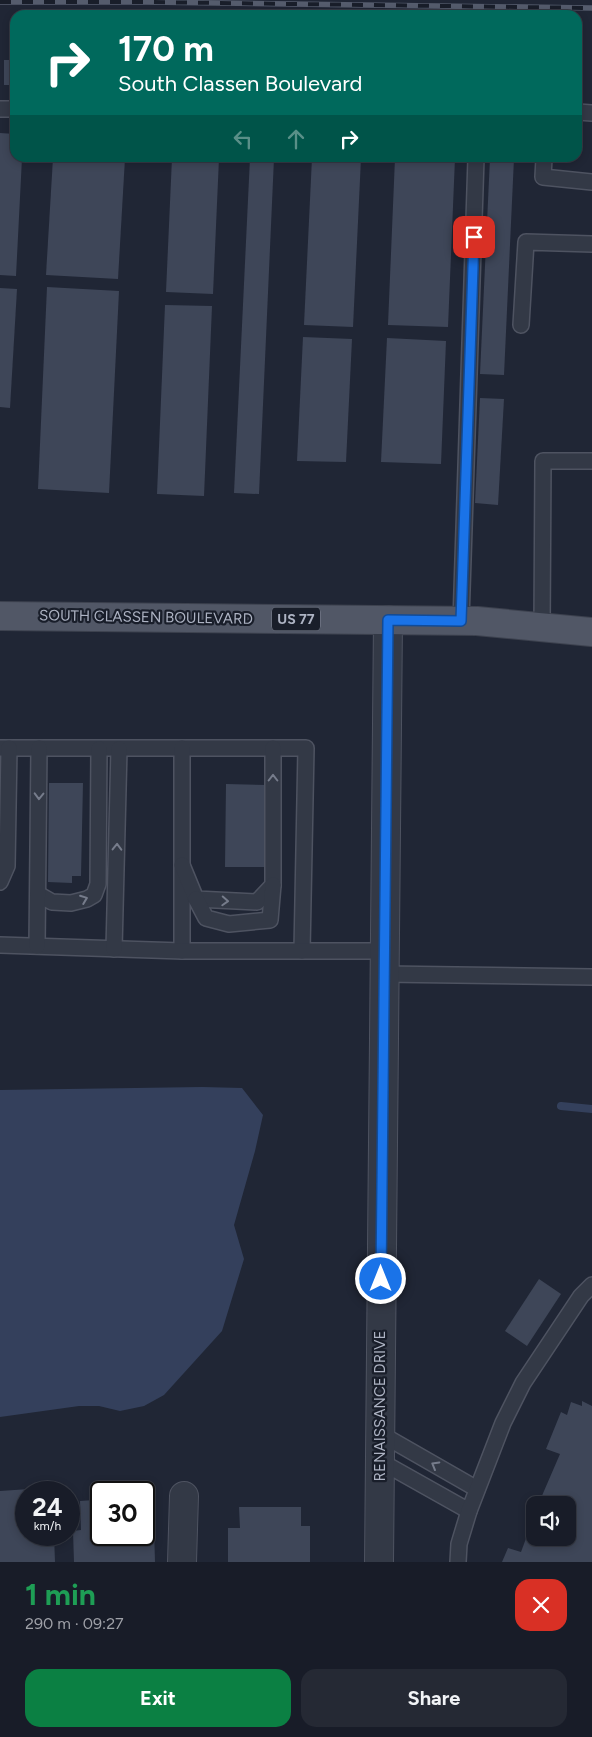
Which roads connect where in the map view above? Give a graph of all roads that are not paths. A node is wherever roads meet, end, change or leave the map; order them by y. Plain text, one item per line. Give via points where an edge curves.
1 (476, 162) edge
2 (544, 162) edge
3 (592, 182) edge
4 (592, 244) edge
5 (521, 325) dead end
6 (592, 461) edge
7 (0, 616) edge
8 (388, 620) junction
9 (461, 621) junction
10 (542, 627) junction
11 (592, 632) edge
12 (4, 748) edge
13 (39, 748) junction
14 (182, 748) junction
15 (273, 748) junction
16 (99, 749) junction
17 (119, 749) junction
18 (182, 865) junction
19 (0, 882) edge
20 (273, 885) junction
21 (38, 894) junction
22 (196, 899) junction
23 (0, 945) edge
24 (37, 946) junction
25 (114, 949) junction
26 (182, 951) junction
27 (302, 951) junction
28 (384, 963) junction
29 (592, 976) edge
30 (592, 1285) edge
31 (381, 1434) junction
32 (380, 1461) junction
33 (477, 1489) junction
34 (184, 1496) dead end
35 (469, 1511) junction
36 (182, 1562) edge
37 (378, 1562) edge
38 (458, 1562) edge

1 - 9 lane
2 - 3 lane via 543,177
4 - 5 lane via 526,242
6 - 10 lane via 543,461
7 - 8 main road, SOUTH CLASSEN BOULEVARD / US 77
8 - 9 main road, SOUTH CLASSEN BOULEVARD / US 77
8 - 28 street, RENAISSANCE DRIVE
9 - 10 main road, SOUTH CLASSEN BOULEVARD / US 77
10 - 11 main road, SOUTH CLASSEN BOULEVARD / US 77
12 - 13 lane
12 - 19 lane via 7,866
13 - 16 lane
13 -> 21 lane
14 - 15 lane
14 - 17 lane
14 - 18 lane
20 -> 15 lane
15 - 27 lane via 306,748
16 - 17 lane
21 -> 16 lane via 52,902 71,903 94,895 98,884
25 -> 17 lane
18 - 22 lane
18 - 26 lane
22 -> 20 lane via 257,902
20 - 22 lane via 270,920 229,924 206,918
21 - 24 lane
23 - 24 lane
24 - 25 lane
25 - 26 lane
26 - 27 lane
27 - 28 lane
28 - 29 lane
28 - 31 street, RENAISSANCE DRIVE
30 - 33 lane via 581,1296 523,1383
31 - 32 street, RENAISSANCE DRIVE
33 -> 31 lane
32 - 35 lane
32 - 37 street, RENAISSANCE DRIVE
33 - 35 lane
34 - 36 street
35 - 38 lane

